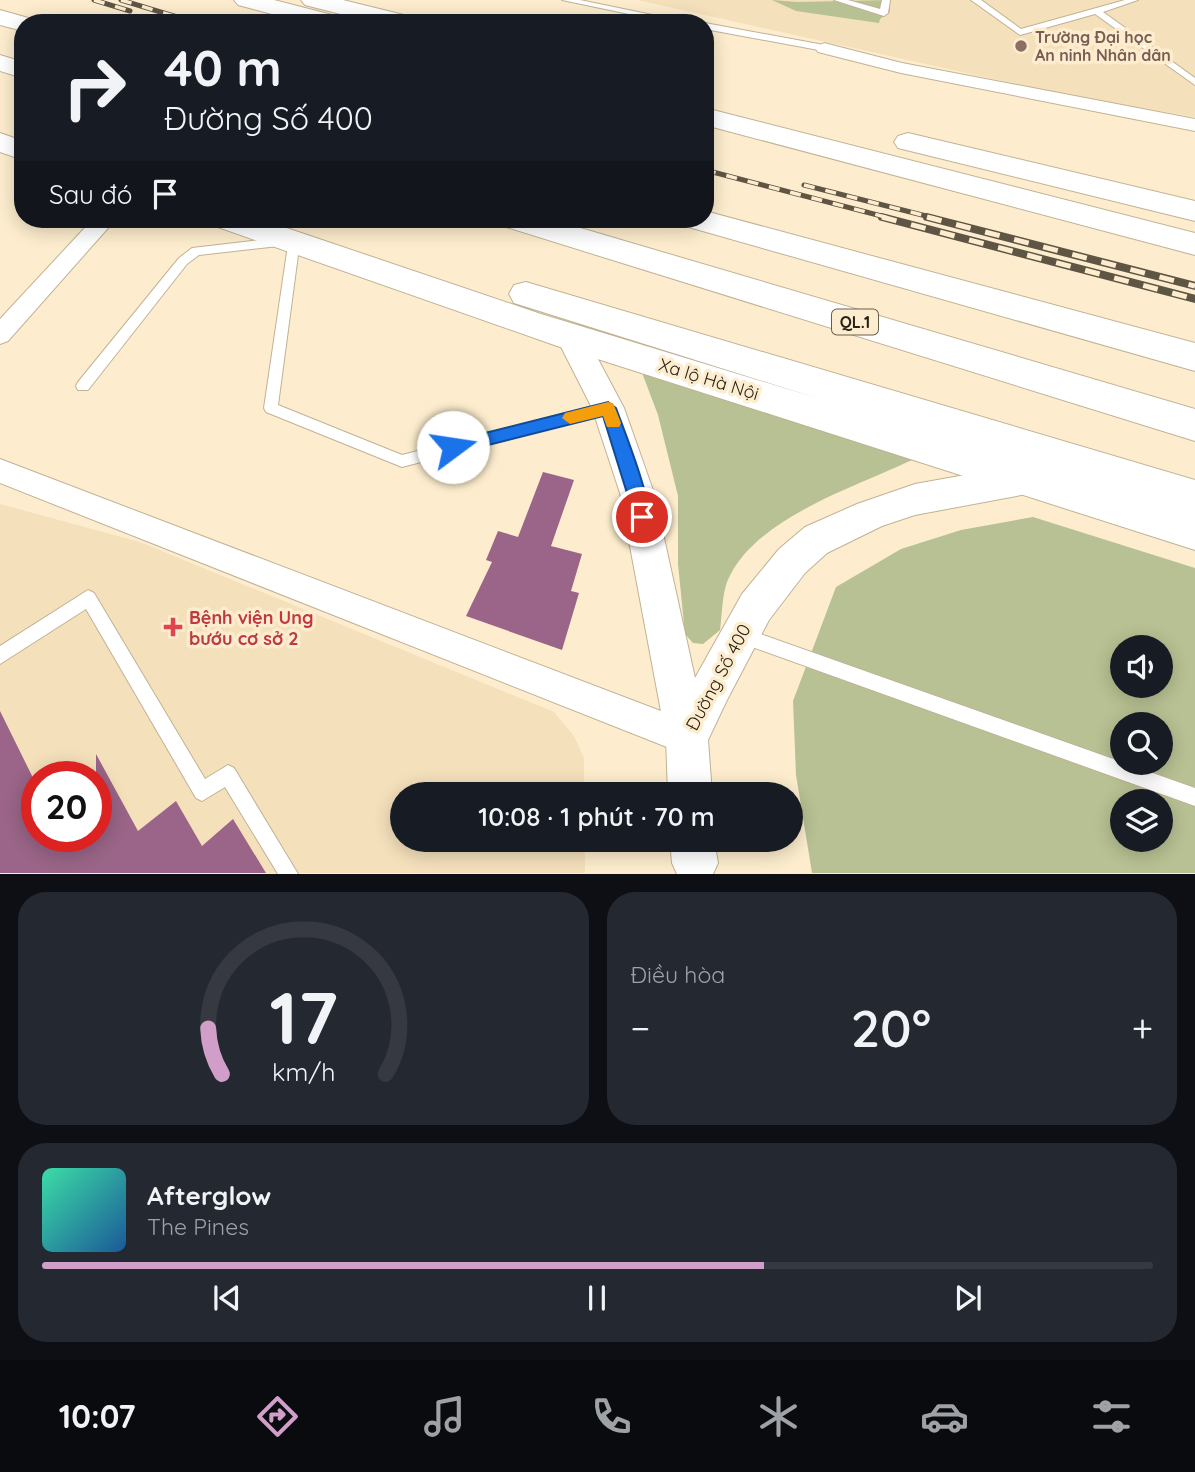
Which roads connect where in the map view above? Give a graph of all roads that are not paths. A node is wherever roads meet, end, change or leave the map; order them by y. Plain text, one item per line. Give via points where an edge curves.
1 (246, 0) edge
2 (313, 0) edge
3 (566, 0) edge
4 (838, 0) edge
5 (887, 0) edge
6 (975, 0) edge
7 (1134, 0) edge
8 (1096, 12) junction
9 (300, 14) edge
10 (350, 14) edge
11 (640, 14) edge
12 (714, 28) edge
13 (824, 48) joint
14 (1195, 82) edge
15 (714, 96) edge
16 (714, 118) edge
17 (1195, 125) edge
18 (1195, 211) edge
19 (714, 224) edge
20 (97, 228) edge
21 (544, 228) edge
22 (292, 229) edge
23 (1195, 244) edge
24 (568, 321) junction
25 (0, 335) edge
26 (1195, 357) edge
27 (83, 386) dead end
28 (608, 408) junction
29 (1195, 425) edge
30 (1079, 464) junction
31 (0, 471) edge
32 (1032, 478) junction
33 (1195, 498) edge
34 (1195, 531) edge
35 (739, 634) junction
36 (0, 656) edge
37 (687, 738) junction
38 (689, 782) edge
39 (1195, 797) edge
40 (289, 873) edge

1 - 9 highway
2 - 10 highway
3 - 11 lane
4 - 5 lane via 884,13
6 - 8 lane via 1020,32
7 - 8 lane
8 - 14 lane
12 - 13 lane
13 - 17 street via 901,68
15 - 18 highway
16 - 23 highway
19 - 26 highway
20 - 25 street
21 - 29 highway, QL.1
22 - 24 highway, Xa lộ Hà Nội
22 - 27 lane via 196,251 183,261
22 - 28 lane via 271,408 402,461
24 - 28 street, Đường Số 400
24 - 30 highway, Xa lộ Hà Nội
24 - 32 highway, Xa lộ Hà Nội
28 - 37 street, Đường Số 400 via 637,493
30 - 32 highway
30 - 33 highway, Xa lộ Hà Nội
31 - 37 street
32 - 34 highway, Xa lộ Hà Nội
32 - 35 street, Đường Số 400 via 959,488 884,507 815,540 772,585
35 - 37 street, Đường Số 400
35 - 39 lane
36 - 40 lane via 88,598 202,792 228,774
37 - 38 street, Đường Số 400

